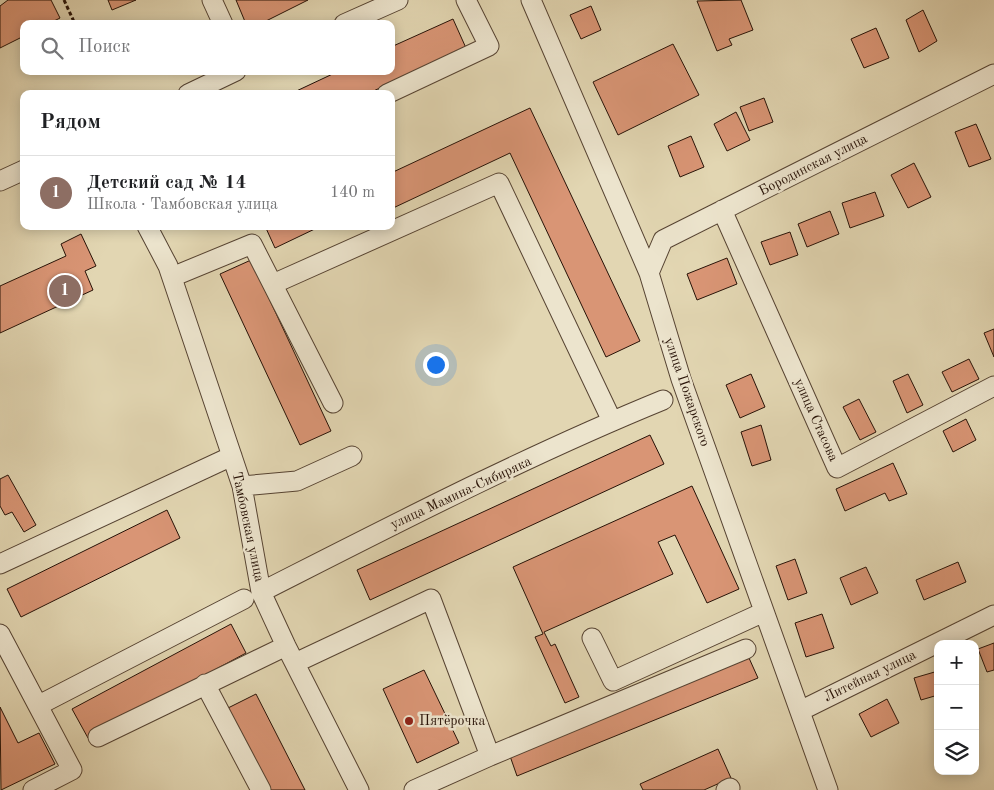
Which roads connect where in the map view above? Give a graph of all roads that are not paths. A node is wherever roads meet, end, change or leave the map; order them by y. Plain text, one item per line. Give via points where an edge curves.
1 (212, 0) edge
2 (398, 0) edge
3 (466, 0) edge
4 (531, 0) edge
5 (220, 20) edge
6 (353, 20) edge
7 (994, 74) edge
8 (228, 75) edge
9 (196, 90) edge
10 (395, 90) edge
11 (20, 172) edge
12 (0, 182) edge
13 (722, 210) junction
14 (395, 229) edge
15 (149, 230) edge
16 (394, 230) edge
17 (632, 234) junction
18 (663, 240) junction
19 (649, 273) junction
20 (172, 277) junction
21 (273, 284) junction
22 (994, 386) edge
23 (663, 400) dead end
24 (333, 403) dead end
25 (612, 421) junction
26 (232, 456) junction
27 (352, 456) dead end
28 (242, 486) junction
29 (0, 564) edge
30 (253, 595) junction
31 (764, 612) junction
32 (994, 615) edge
33 (0, 634) edge
34 (592, 638) dead end
35 (286, 646) junction
36 (746, 649) dead end
37 (295, 663) junction
38 (206, 684) junction
39 (38, 705) junction
40 (800, 711) junction
41 (98, 737) dead end
42 (490, 756) junction
43 (33, 790) edge
44 (261, 790) edge
45 (359, 790) edge
46 (414, 790) edge
47 (828, 790) edge

1 - 5 street
2 - 6 street
3 - 10 street via 489,46
4 - 17 street, улица Пожарского
7 - 13 street, Бородинская улица
8 - 9 street
11 - 12 street
13 - 18 street, Бородинская улица
13 - 22 street, улица Стасова via 837,468
14 - 25 street via 499,183
15 - 20 street, Тамбовская улица
16 - 21 street
17 - 18 street
17 - 19 street, улица Пожарского
18 - 19 street
19 - 31 street, улица Пожарского via 680,379
20 - 21 street via 252,244
20 - 26 street, Тамбовская улица
21 - 24 street
23 - 25 street, улица Мамина-Сибиряка
25 - 30 street, улица Мамина-Сибиряка
26 - 28 street, Тамбовская улица
26 - 29 street
27 - 28 street via 297,481
28 - 30 street, Тамбовская улица
30 - 35 street, Тамбовская улица
30 - 39 street, улица Мамина-Сибиряка
31 - 34 street via 613,681
31 - 40 street, улица Пожарского
32 - 40 street, Литейная улица
33 - 39 street
35 - 37 street, Тамбовская улица
35 - 38 street
36 - 42 street
37 - 42 street via 431,599
37 - 45 street, Тамбовская улица
38 - 41 street
38 - 44 street
39 - 43 street via 72,770
40 - 47 street, улица Пожарского
42 - 46 street

